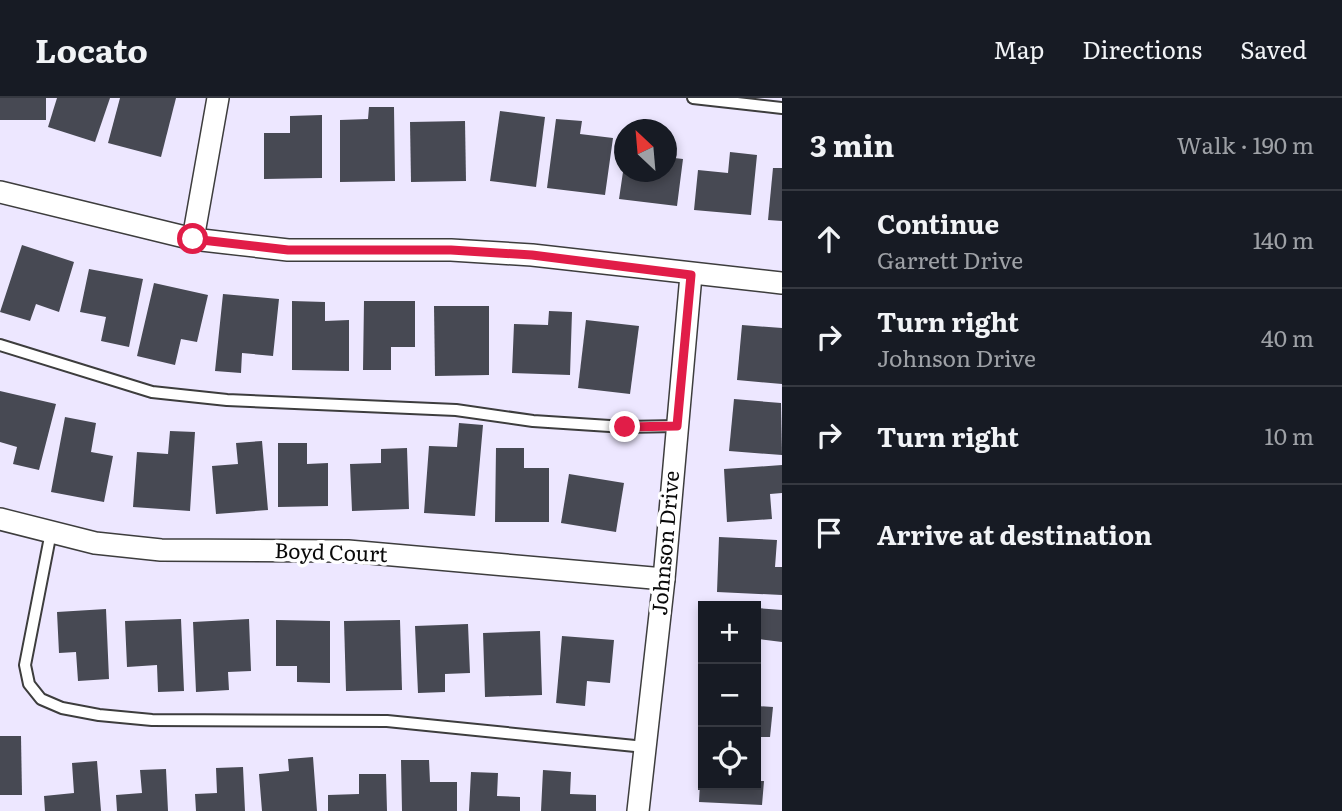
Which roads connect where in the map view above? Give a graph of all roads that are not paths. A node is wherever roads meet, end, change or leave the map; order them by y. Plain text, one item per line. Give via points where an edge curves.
1 (218, 98) edge
2 (693, 98) edge
3 (782, 108) edge
4 (0, 192) edge
5 (193, 239) junction
6 (691, 275) junction
7 (782, 283) edge
8 (0, 345) edge
9 (677, 426) junction
10 (0, 519) edge
11 (51, 532) junction
12 (664, 579) junction
13 (645, 747) junction
14 (638, 811) edge

1 - 5 street
2 - 3 lane
4 - 5 street
5 - 6 street via 288,250 532,255
6 - 7 street
6 - 9 street, Johnson Drive
8 - 9 lane via 152,392 456,410 625,427
9 - 12 street, Johnson Drive
10 - 11 street, Boyd Court
11 - 12 street, Boyd Court via 95,543 162,550 348,551
11 - 13 lane via 25,665 29,684 41,699 62,708 152,720 387,721
12 - 13 street, Johnson Drive
13 - 14 street, Johnson Drive

